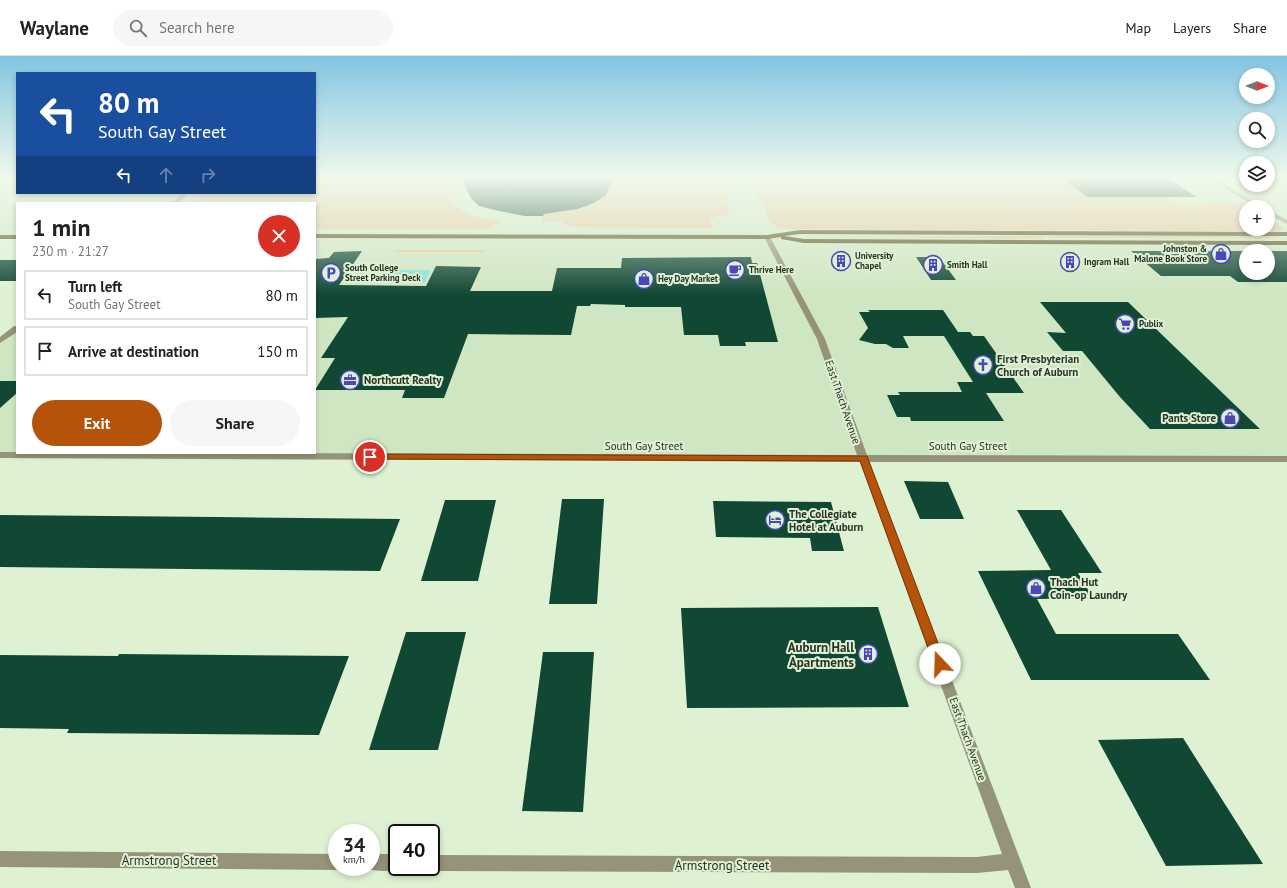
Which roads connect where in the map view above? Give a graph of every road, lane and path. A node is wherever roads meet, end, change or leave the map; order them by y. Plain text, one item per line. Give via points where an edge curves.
1 (1277, 217) edge
2 (1287, 222) edge
3 (1287, 234) edge
4 (316, 236) edge
5 (16, 237) edge
6 (767, 237) junction
7 (0, 238) edge
8 (1287, 243) edge
9 (16, 329) edge
10 (0, 341) edge
11 (0, 455) edge
12 (863, 458) junction
13 (1287, 459) edge
14 (0, 859) edge
15 (1013, 861) junction
16 (328, 862) edge
17 (440, 863) edge
18 (1023, 888) edge

1 - 2 street
3 - 6 main road via 800,232
4 - 6 main road
5 - 7 main road
6 - 8 main road via 804,241
6 - 12 street, East Thach Avenue via 821,339
9 - 10 street
11 - 12 street, South Gay Street
12 - 13 street, South Gay Street
12 - 15 street, East Thach Avenue
14 - 16 street, Armstrong Street
15 - 17 street, Armstrong Street via 977,865
15 - 18 street, East Thach Avenue

